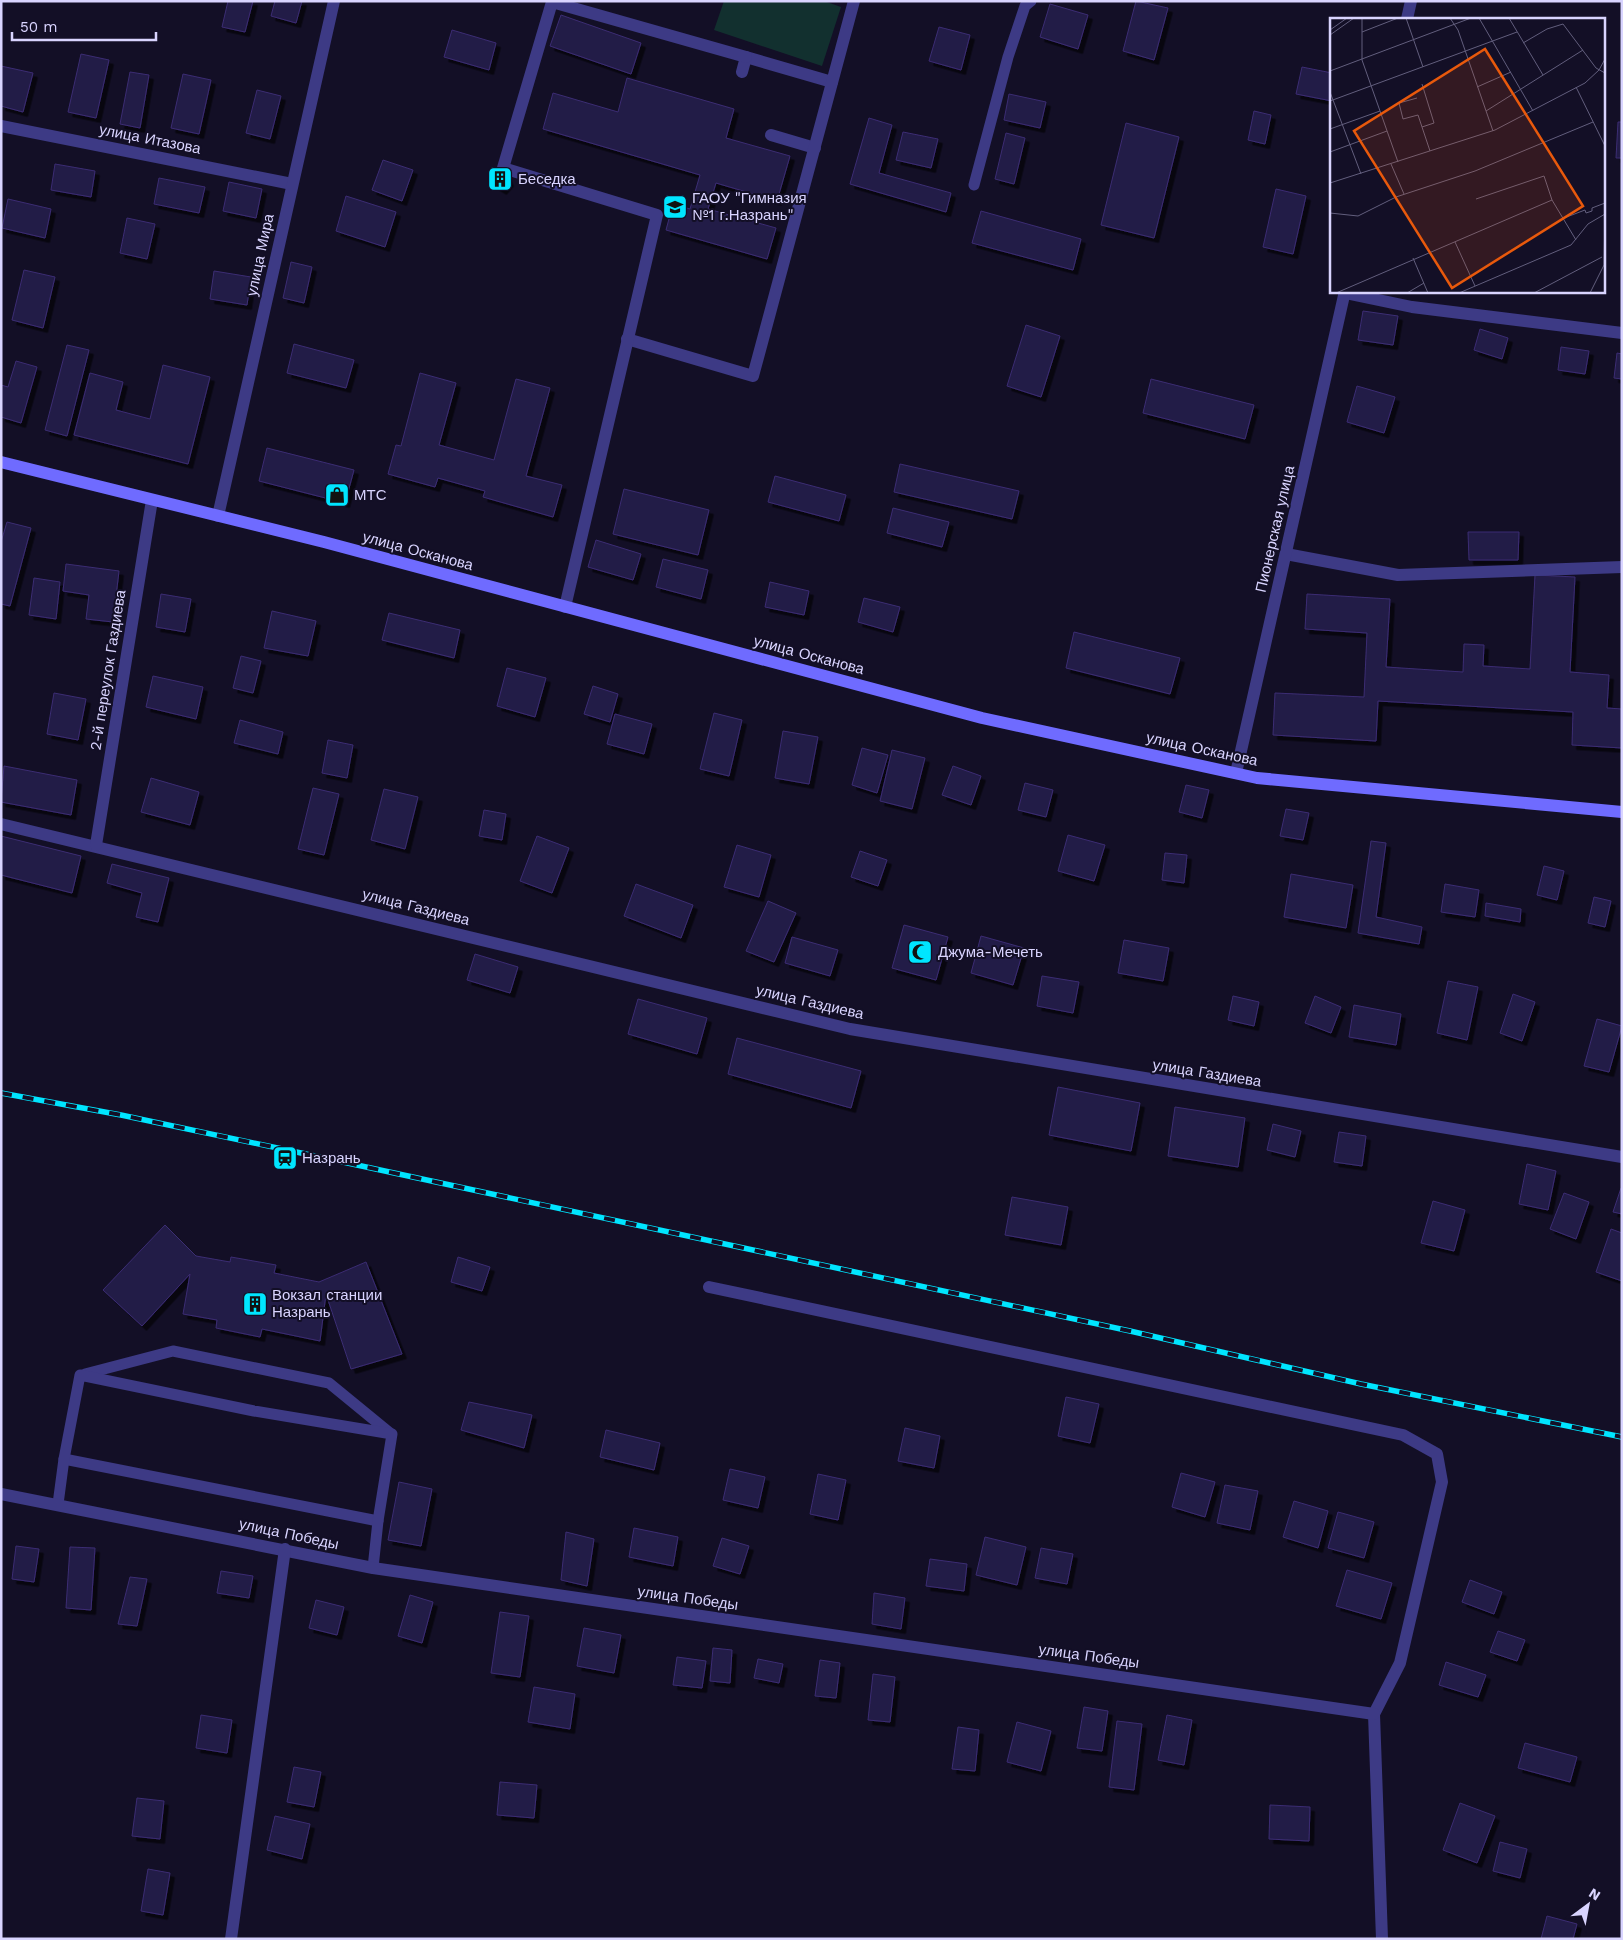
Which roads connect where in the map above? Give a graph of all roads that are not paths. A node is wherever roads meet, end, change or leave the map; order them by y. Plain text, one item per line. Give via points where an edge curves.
1 (334, 1) edge
2 (854, 1) edge
3 (1030, 1) edge
4 (1411, 1) edge
5 (1407, 18) edge
6 (746, 57) junction
7 (742, 72) dead end
8 (832, 82) junction
9 (1, 126) edge
10 (771, 135) dead end
11 (815, 148) junction
12 (292, 184) junction
13 (974, 185) dead end
14 (1345, 292) edge
15 (1622, 334) edge
16 (627, 339) junction
17 (1, 462) edge
18 (152, 500) junction
19 (218, 516) junction
20 (1286, 554) junction
21 (1622, 567) edge
22 (564, 607) junction
23 (1236, 774) junction
24 (1622, 812) edge
25 (1, 824) edge
26 (96, 845) junction
27 (1622, 1157) edge
28 (709, 1287) dead end
29 (80, 1375) junction
30 (392, 1434) junction
31 (64, 1459) junction
32 (1, 1494) edge
33 (58, 1504) junction
34 (378, 1521) junction
35 (285, 1549) junction
36 (373, 1568) junction
37 (1374, 1714) junction
38 (231, 1939) edge
39 (1382, 1939) edge

1 - 12 street, улица Мира
2 - 8 street
3 - 13 lane via 1025,6 1008,57
4 - 5 street
6 - 7 street
6 - 8 street
6 - 16 street via 552,2 503,168 656,214
8 - 11 street
9 - 12 street, улица Итазова
10 - 11 street
11 - 16 street via 753,376
12 - 19 street, улица Мира
14 - 15 street via 1412,307
14 - 20 street, Пионерская улица
16 - 22 street
17 - 18 main road, улица Осканова
18 - 19 main road, улица Осканова
18 - 26 street, 2-й переулок Газдиева
19 - 22 main road, улица Осканова
20 - 21 street via 1398,575
20 - 23 street, Пионерская улица
22 - 23 main road, улица Осканова via 982,718
23 - 24 main road, улица Осканова
25 - 26 street, улица Газдиева
26 - 27 street, улица Газдиева via 850,1029
28 - 37 street via 1403,1436 1437,1454 1442,1482 1400,1663
29 - 30 lane via 254,1411
29 - 30 lane via 173,1351 329,1383
29 - 31 lane
30 - 34 lane
31 - 33 lane
31 - 34 lane
32 - 33 street, улица Победы
33 - 35 street, улица Победы
34 - 36 lane
35 - 36 street, улица Победы
35 - 38 street
36 - 37 street, улица Победы
37 - 39 street

